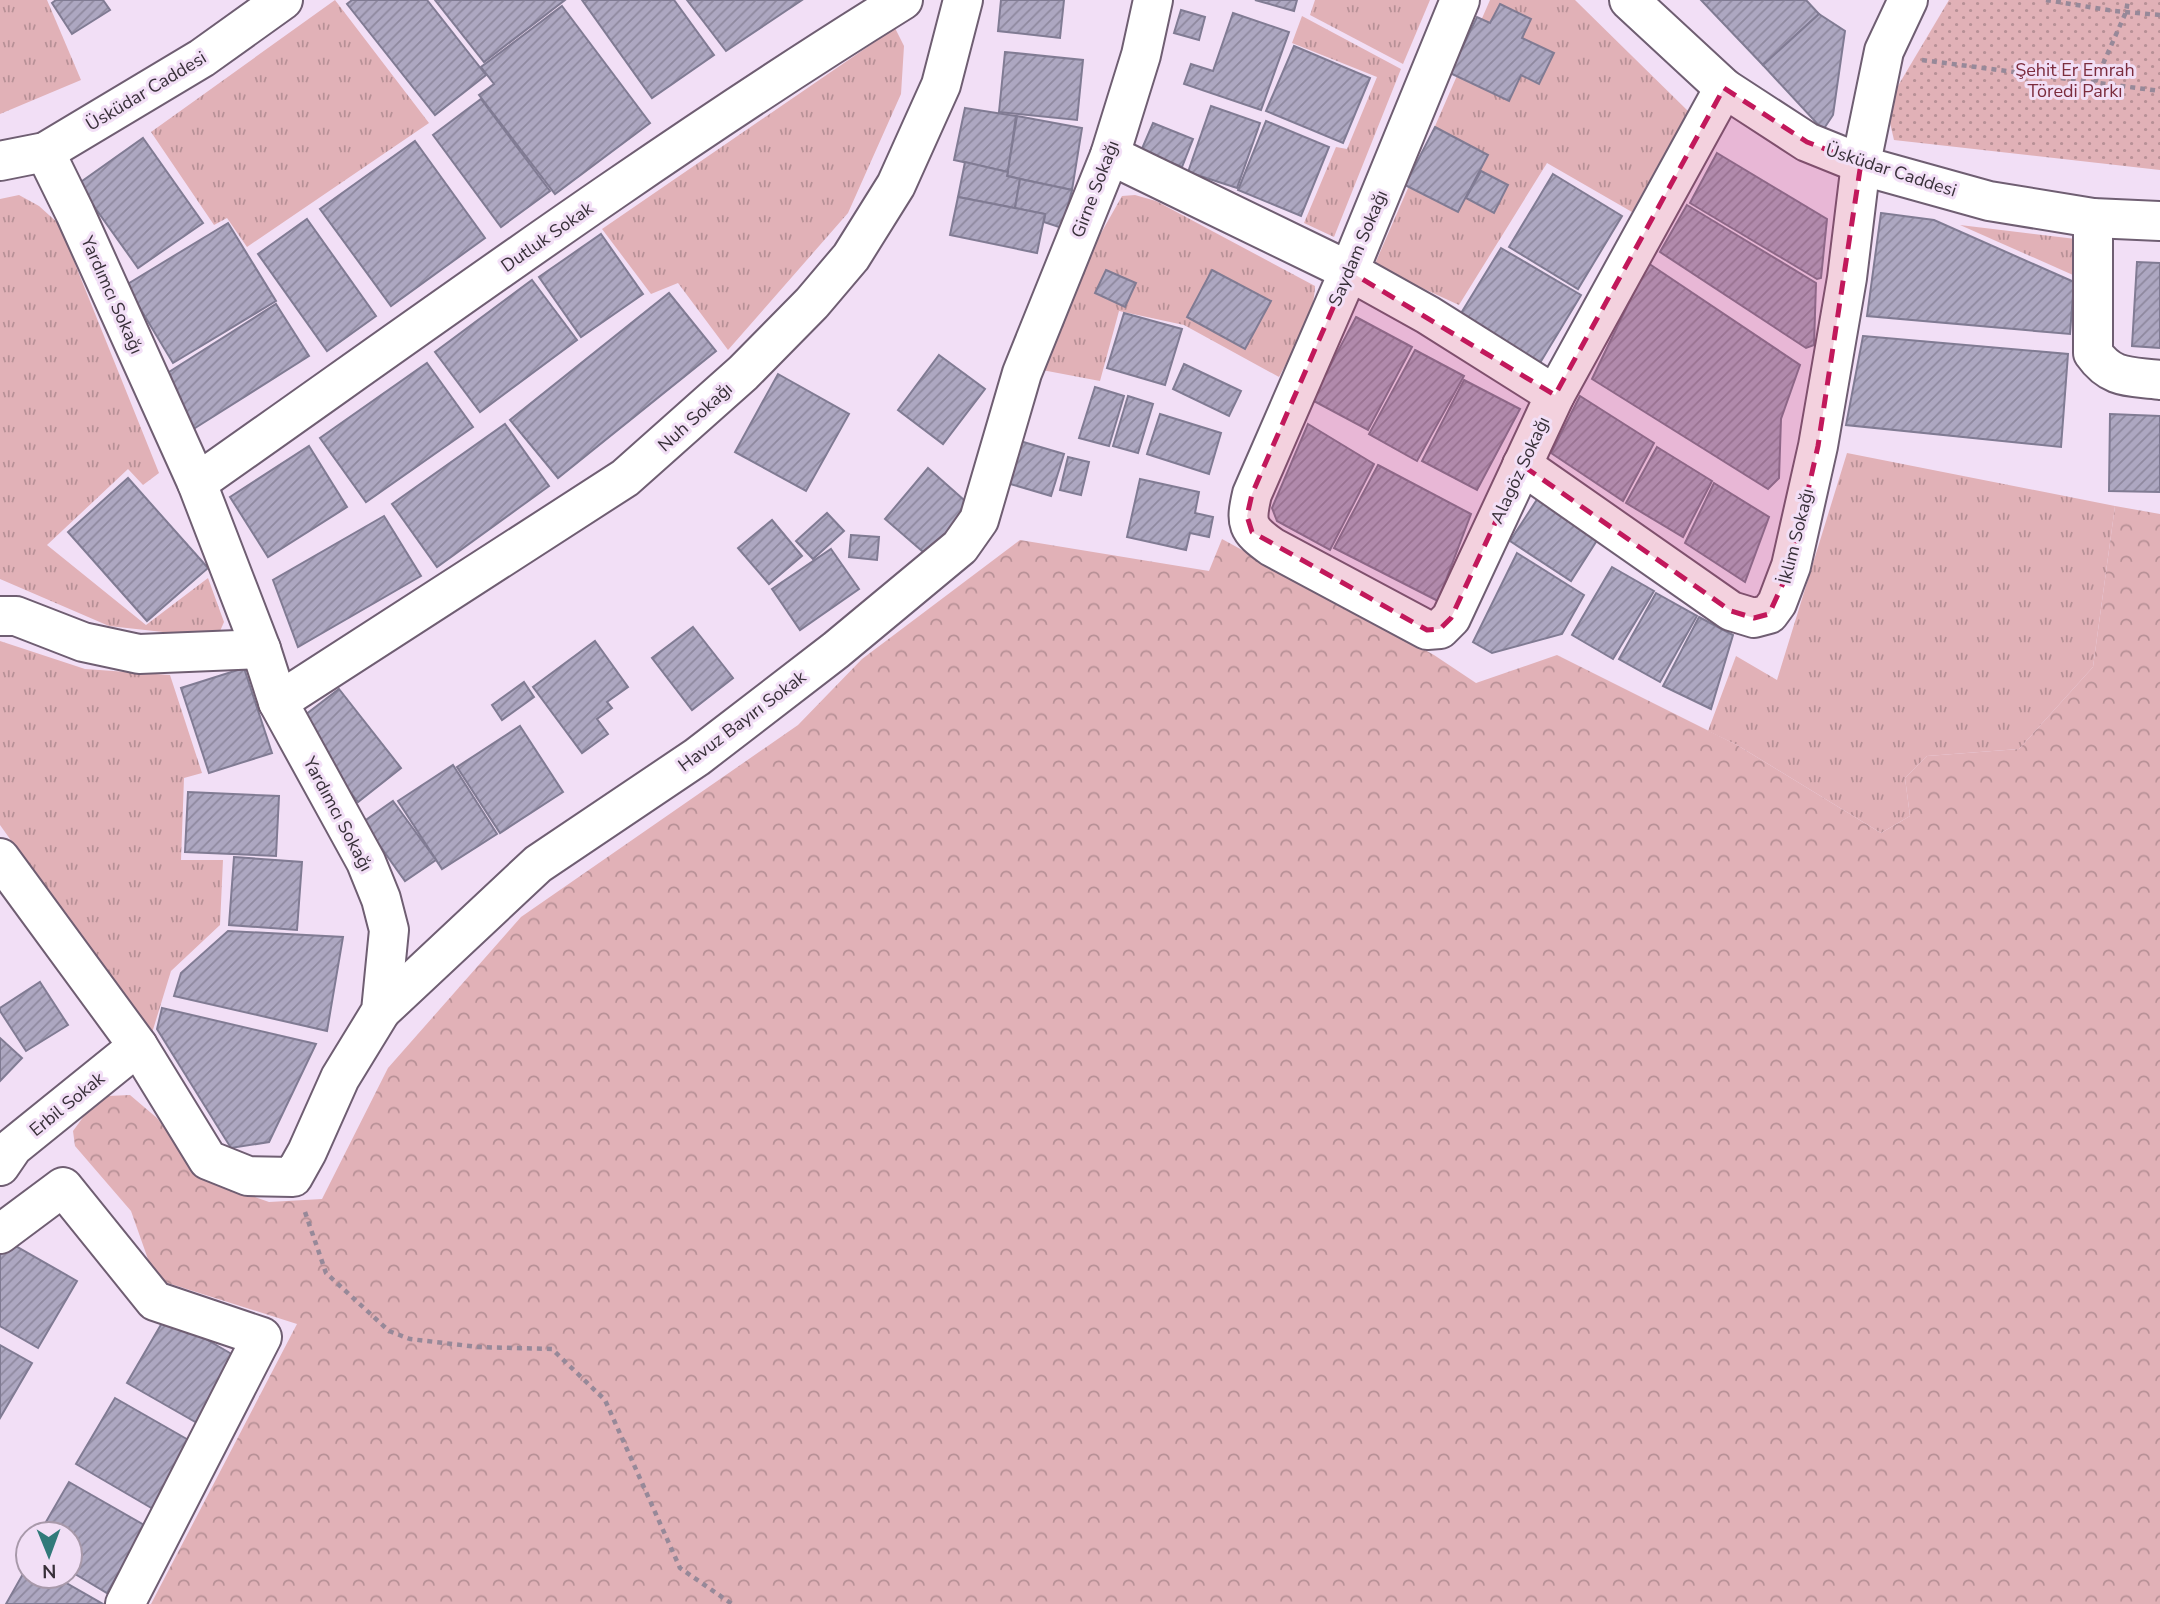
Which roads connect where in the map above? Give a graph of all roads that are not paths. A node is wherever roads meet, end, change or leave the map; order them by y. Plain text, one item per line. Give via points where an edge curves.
1 (283, 0) edge
2 (903, 0) edge
3 (962, 0) edge
4 (1153, 0) edge
5 (1460, 0) edge
6 (1629, 0) edge
7 (1908, 0) edge
8 (1724, 88) junction
9 (45, 152) junction
10 (1110, 155) junction
11 (0, 161) edge
12 (1861, 163) junction
13 (2093, 218) junction
14 (2160, 221) edge
15 (1349, 271) junction
16 (1022, 373) joint
17 (2160, 380) edge
18 (1555, 395) junction
19 (1522, 466) junction
20 (197, 483) junction
21 (1252, 494) joint
22 (0, 616) edge
23 (261, 649) junction
24 (278, 702) junction
25 (0, 858) edge
26 (381, 1011) junction
27 (138, 1046) junction
28 (0, 1166) edge
29 (0, 1234) edge
30 (125, 1604) edge

1 - 9 street, Üsküdar Caddesi via 202,58
2 - 20 street, Dutluk Sokak via 779,77
3 - 24 street, Nuh Sokağı via 941,85 896,185 851,257 812,303 743,373 625,478
4 - 10 street, Girne Sokağı
5 - 15 street, Saydam Sokağı
6 - 8 street, Üsküdar Caddesi
7 - 12 street via 1884,51
8 - 12 street, Üsküdar Caddesi via 1807,142
8 - 18 street, Alagöz Sokağı
9 - 11 street, Üsküdar Caddesi
9 - 20 street, Yardımcı Sokağı
10 - 15 street
10 - 16 street, Girne Sokağı
12 - 13 street, Üsküdar Caddesi via 1989,201
12 - 19 street, İklim Sokağı via 1818,446 1791,566 1769,614 1754,618 1731,611
13 - 14 street, Üsküdar Caddesi
13 - 17 street via 2093,353 2114,374
15 - 18 street
15 - 21 street, Saydam Sokağı
16 - 26 street, Havuz Bayırı Sokak via 979,520 960,547 697,757 538,864
18 - 19 street, Alagöz Sokağı
19 - 21 street, Alagöz Sokağı via 1451,618 1440,629 1427,630 1272,547 1252,532 1247,516
20 - 23 street, Yardımcı Sokağı
22 - 23 street via 16,616 83,642 139,654
23 - 24 street, Yardımcı Sokağı
24 - 26 street, Yardımcı Sokağı via 366,862 381,899 389,930
25 - 27 street
26 - 27 street, Yardımcı Sokağı via 340,1078 293,1177 248,1176 208,1160
27 - 28 street, Erbil Sokak via 13,1147
29 - 30 street via 63,1187 155,1301 262,1337

